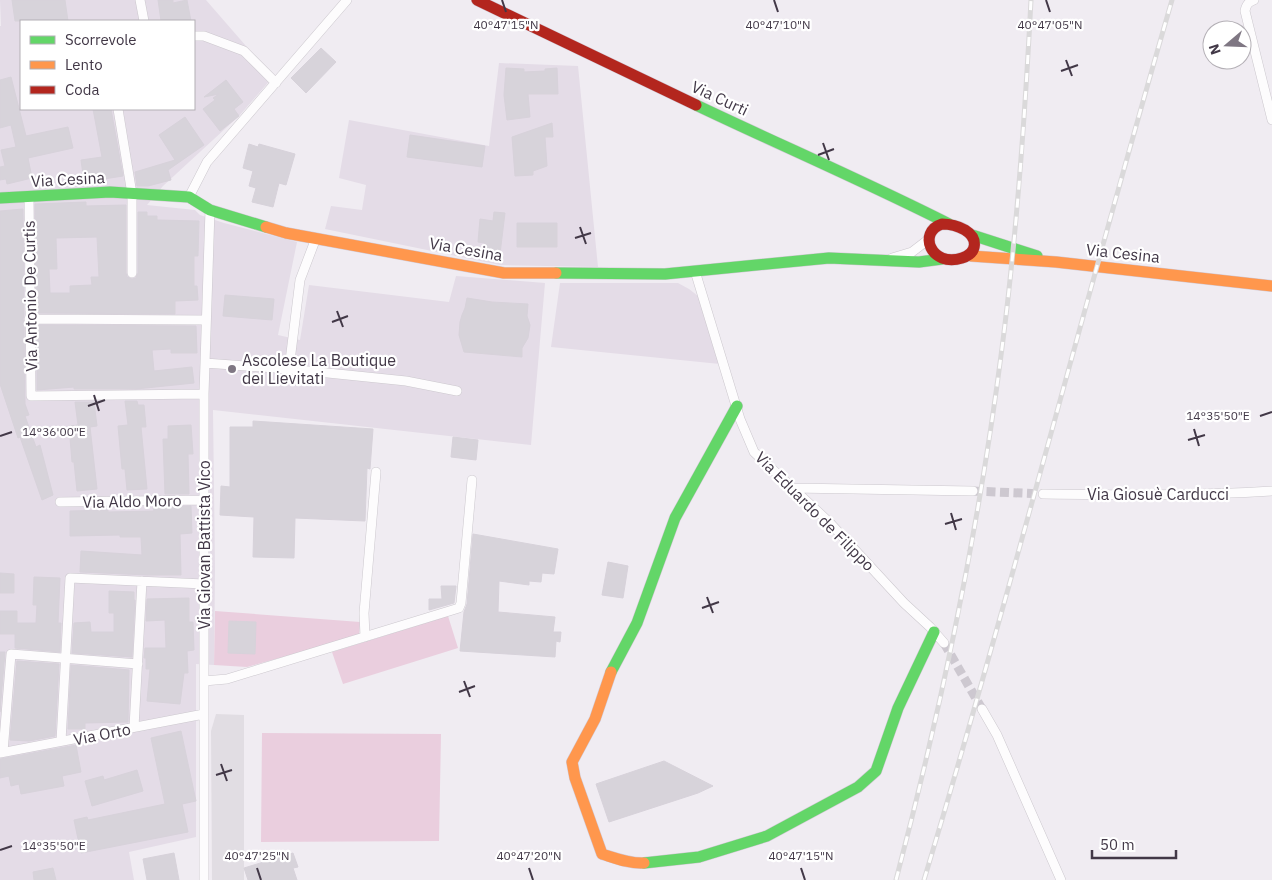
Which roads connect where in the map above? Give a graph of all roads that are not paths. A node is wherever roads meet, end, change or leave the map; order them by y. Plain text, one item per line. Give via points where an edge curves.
1 (140, 0) edge
2 (347, 0) edge
3 (477, 0) edge
4 (1254, 0) edge
5 (144, 20) edge
6 (195, 36) edge
7 (276, 83) junction
8 (118, 110) edge
9 (1272, 120) edge
10 (132, 194) junction
11 (29, 197) junction
12 (189, 197) junction
13 (0, 198) edge
14 (911, 205) junction
15 (210, 210) junction
16 (949, 224) junction
17 (930, 235) junction
18 (972, 235) junction
19 (316, 238) junction
20 (970, 256) junction
21 (942, 259) junction
22 (886, 260) junction
23 (1056, 262) junction
24 (695, 271) junction
25 (132, 273) dead end
26 (1272, 286) edge
27 (29, 319) junction
28 (206, 320) junction
29 (205, 363) junction
30 (289, 369) junction
31 (457, 391) dead end
32 (204, 394) junction
33 (737, 406) junction
34 (376, 472) dead end
35 (472, 480) dead end
36 (792, 488) junction
37 (973, 491) tunnel mouth
38 (1272, 491) edge
39 (1043, 494) tunnel mouth
40 (204, 500) junction
41 (60, 502) dead end
42 (142, 581) junction
43 (204, 584) junction
44 (934, 632) junction
45 (365, 637) junction
46 (944, 643) tunnel mouth
47 (66, 659) junction
48 (138, 664) junction
49 (204, 680) junction
50 (982, 709) tunnel mouth
51 (204, 714) junction
52 (134, 727) junction
53 (61, 742) junction
54 (2, 753) edge
55 (204, 880) edge
56 (1061, 880) edge

1 - 5 street
2 - 7 street
3 - 14 street, Via Curti
4 - 9 street via 1249,2 1245,11
6 - 7 street via 204,36 244,51
7 - 12 street via 207,162
8 - 10 street
10 - 11 street, Via Cesina via 110,192
10 - 12 street, Via Cesina
10 - 25 street
11 - 13 street, Via Cesina
11 - 27 street, Via Antonio De Curtis
12 - 15 street, Via Cesina
14 - 16 street, Via Curti
14 - 17 street
15 - 19 street, Via Cesina
15 - 28 street, Via Giovan Battista Vico
16 - 17 street, Via Cesina via 935,227
16 - 18 street
17 - 21 street via 932,248
17 - 22 street, Via Cesina via 912,252
18 - 20 street via 975,242
18 - 23 street
19 - 24 street, Via Cesina via 504,273 665,274
19 - 30 street via 300,280
20 - 21 street, Via Cesina
20 - 23 street, Via Cesina
21 - 22 street, Via Cesina via 919,262
22 - 24 street, Via Cesina via 829,258
23 - 26 street, Via Cesina
24 - 33 street, Via Eduardo de Filippo
27 - 28 street
27 - 32 street, Via Antonio De Curtis via 31,396
28 - 29 street, Via Giovan Battista Vico
29 - 30 street
29 - 32 street, Via Giovan Battista Vico
30 - 31 street via 406,381
32 - 40 street, Via Giovan Battista Vico
33 - 36 street, Via Eduardo de Filippo via 754,452
33 - 44 street via 675,518 637,623 609,677 595,719 572,762 602,854 640,863 699,857 767,836 858,787 876,771 898,708
34 - 45 street via 364,613
35 - 45 street via 459,608
36 - 37 street
36 - 44 street, Via Eduardo de Filippo
38 - 39 street, Via Giosuè Carducci via 1236,494
40 - 41 street, Via Aldo Moro
40 - 43 street, Via Giovan Battista Vico
42 - 43 street
42 - 47 street via 70,578
42 - 48 street
43 - 49 street, Via Giovan Battista Vico
44 - 46 street, Via Eduardo de Filippo
45 - 49 street via 227,679
47 - 48 street
47 - 53 street
47 - 54 street via 11,654
48 - 52 street
49 - 51 street, Via Giovan Battista Vico
50 - 56 street via 997,735
51 - 52 street, Via Orto
51 - 55 street, Via Giovan Battista Vico
52 - 53 street, Via Orto
53 - 54 street, Via Orto

